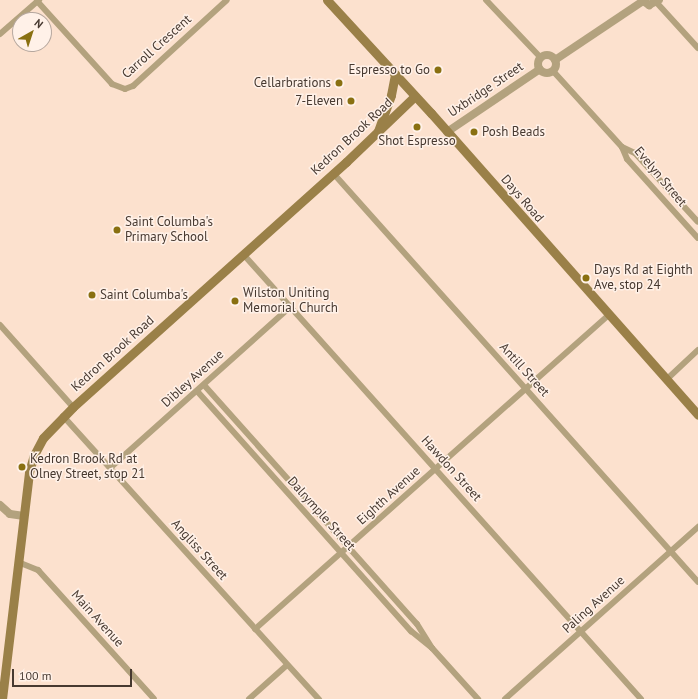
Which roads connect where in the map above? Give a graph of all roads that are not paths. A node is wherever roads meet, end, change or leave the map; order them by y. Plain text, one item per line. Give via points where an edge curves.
1 (38, 0) edge
2 (227, 0) edge
3 (327, 0) edge
4 (486, 0) edge
5 (643, 1) edge
6 (658, 2) edge
7 (0, 34) edge
8 (698, 48) edge
9 (541, 58) junction
10 (555, 60) junction
11 (540, 69) junction
12 (553, 71) junction
13 (395, 75) junction
14 (118, 88) junction
15 (116, 95) dead end
16 (415, 96) junction
17 (447, 132) junction
18 (376, 134) junction
19 (622, 147) junction
20 (333, 173) junction
21 (698, 222) edge
22 (698, 238) edge
23 (243, 254) junction
24 (291, 306) junction
25 (608, 316) junction
26 (0, 324) edge
27 (698, 350) edge
28 (666, 380) junction
29 (204, 385) junction
30 (526, 388) junction
31 (197, 391) junction
32 (73, 407) junction
33 (698, 415) edge
34 (63, 416) junction
35 (110, 468) junction
36 (436, 469) junction
37 (0, 505) edge
38 (24, 516) junction
39 (698, 527) edge
40 (349, 547) junction
41 (671, 551) junction
42 (342, 554) junction
43 (18, 562) junction
44 (698, 582) edge
45 (255, 629) junction
46 (581, 632) junction
47 (432, 648) junction
48 (3, 656) edge
49 (287, 665) junction
50 (2, 699) edge
51 (154, 699) edge
52 (249, 699) edge
53 (319, 699) edge
54 (478, 699) edge
55 (505, 699) edge
56 (641, 699) edge

1 - 7 street
1 - 14 street, Carroll Crescent
2 - 14 street, Carroll Crescent via 133,86
3 - 13 main road, Days Road
4 - 9 street
5 - 6 street via 649,5
5 - 10 street
6 - 8 street
9 - 10 street via 548,56
9 - 11 street
10 - 12 street
11 - 12 street via 546,73
11 - 17 street, Uxbridge Street
12 - 19 street, Evelyn Street
13 - 16 main road, Days Road
13 - 18 main road via 391,95
14 - 15 street, Carroll Crescent
16 - 17 main road, Days Road
16 - 18 main road, Kedron Brook Road
17 - 25 main road, Days Road
18 - 20 main road, Kedron Brook Road
19 - 21 street, Evelyn Street via 640,158
19 - 22 street, Evelyn Street via 627,160
20 - 23 main road, Kedron Brook Road
20 - 30 street, Antill Street
23 - 24 street, Hawdon Street
23 - 32 main road, Kedron Brook Road
24 - 29 street, Dibley Avenue
24 - 36 street, Hawdon Street
25 - 28 main road, Days Road
25 - 30 street, Eighth Avenue
26 - 32 street
27 - 28 street
28 - 33 main road, Days Road
29 - 31 street, Dibley Avenue
29 - 40 street, Dalrymple Street
30 - 36 street, Eighth Avenue
30 - 41 street, Antill Street
31 - 35 street, Dibley Avenue
31 - 42 street, Dalrymple Street
32 - 34 main road, Kedron Brook Road
34 - 35 street, Angliss Street
34 - 38 main road, Kedron Brook Road via 43,438 34,455
35 - 45 street, Angliss Street
36 - 40 street, Eighth Avenue
36 - 46 street, Hawdon Street
37 - 38 street via 10,514
38 - 43 main road, Kedron Brook Road
39 - 41 street, Paling Avenue
40 - 42 street, Eighth Avenue
40 - 47 street, Dalrymple Street via 417,624
41 - 44 street, Antill Street
41 - 46 street, Paling Avenue
42 - 45 street, Eighth Avenue
42 - 47 street, Dalrymple Street via 410,631
43 - 48 main road, Kedron Brook Road
43 - 51 street, Main Avenue via 38,570
45 - 49 street, Angliss Street
46 - 55 street, Paling Avenue
46 - 56 street, Hawdon Street
47 - 54 street, Dalrymple Street
48 - 50 main road, Kedron Brook Road
49 - 52 street
49 - 53 street, Angliss Street

